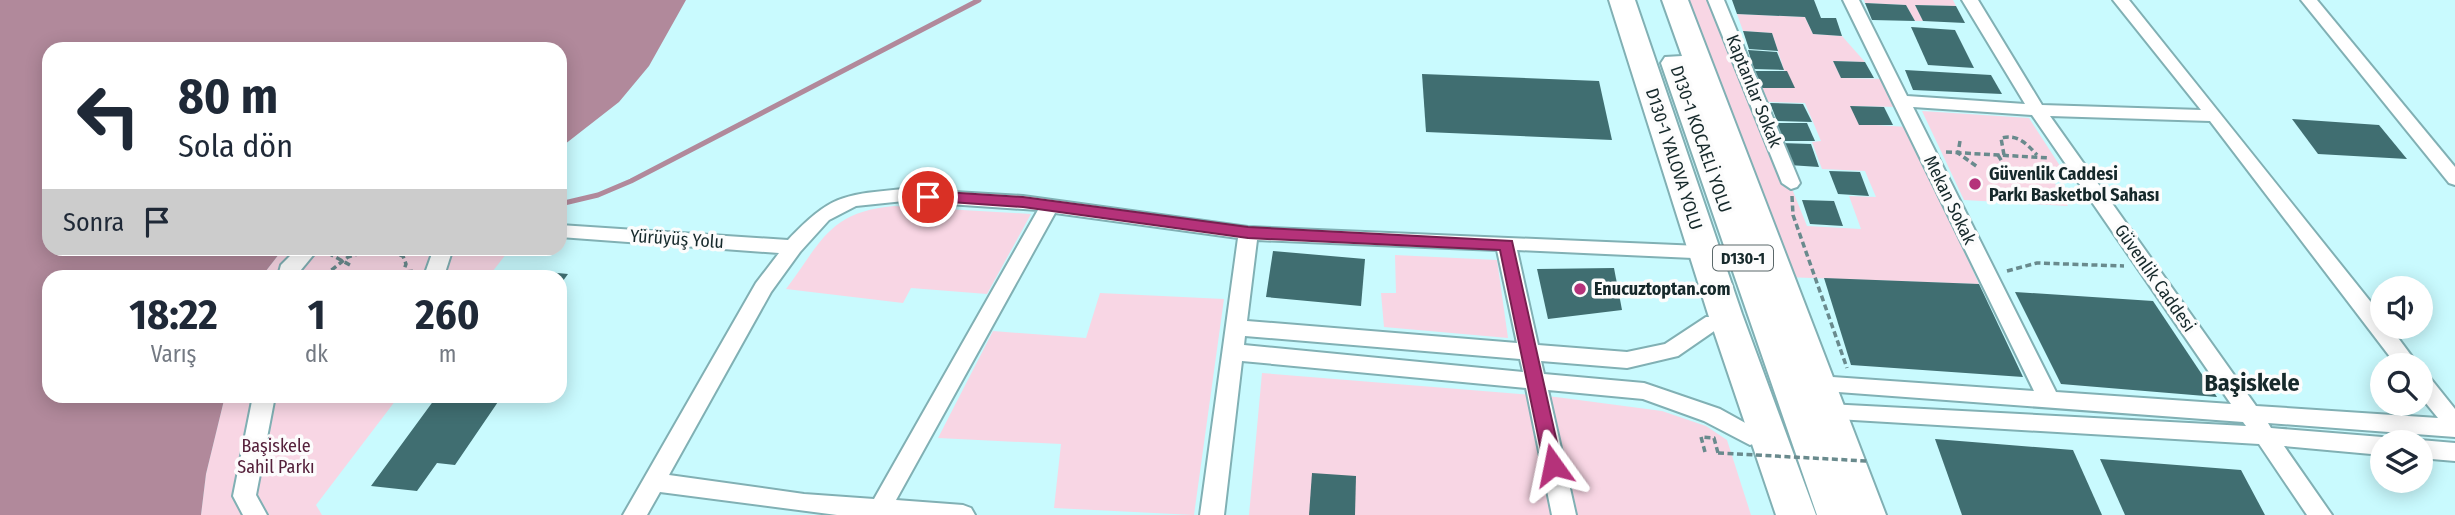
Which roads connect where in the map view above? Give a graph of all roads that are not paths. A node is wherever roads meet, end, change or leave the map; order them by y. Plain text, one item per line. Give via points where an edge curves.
1 (1606, 0) edge
2 (1622, 0) edge
3 (1653, 0) edge
4 (1675, 0) edge
5 (1716, 0) edge
6 (1851, 0) edge
7 (1969, 0) edge
8 (2121, 0) edge
9 (2309, 0) edge
10 (1901, 101) junction
11 (2037, 110) junction
12 (2215, 116) junction
13 (2455, 179) edge
14 (1791, 183) dead end
15 (1050, 206) junction
16 (567, 231) edge
17 (1248, 233) junction
18 (1506, 245) junction
19 (793, 247) junction
20 (1693, 251) junction
21 (302, 256) edge
22 (288, 270) edge
23 (1713, 323) junction
24 (1236, 328) junction
25 (1232, 352) junction
26 (1529, 353) junction
27 (2399, 353) edge
28 (1534, 380) junction
29 (2433, 397) edge
30 (1823, 398) junction
31 (2049, 399) junction
32 (263, 403) edge
33 (2250, 415) junction
34 (2455, 427) edge
35 (1750, 436) junction
36 (2264, 436) junction
37 (2370, 445) edge
38 (2433, 450) edge
39 (2455, 452) edge
40 (652, 482) junction
41 (878, 512) edge
42 (255, 515) edge
43 (635, 515) edge
44 (963, 515) edge
45 (1212, 515) edge
46 (1564, 515) edge
47 (1776, 515) edge
48 (1796, 515) edge
49 (1837, 515) edge
50 (1866, 515) edge
51 (2320, 515) edge

1 - 20 highway
2 - 48 highway, D130-1 YALOVA YOLU / D130-1
3 - 49 highway, D130-1 KOCAELİ YOLU / D130-1
4 - 30 highway
5 - 14 street, Kaptanlar Sokak
6 - 10 street, Mekan Sokak
7 - 11 street, Güvenlik Caddesi
8 - 12 street
9 - 13 street
10 - 11 street
10 - 31 street, Mekan Sokak
11 - 12 street
11 - 33 street, Güvenlik Caddesi
12 - 27 street
15 - 17 street
15 - 19 street via 872,196 838,205
15 - 41 street
16 - 19 street, Yürüyüş Yolu
17 - 18 street
17 - 24 street
18 - 20 street
18 - 26 street
19 - 40 street via 763,288
20 - 23 highway
21 - 22 street
23 - 26 street via 1678,347 1641,358
23 - 35 highway
24 - 25 street
24 - 26 street
25 - 28 street
25 - 45 street
26 - 28 street
28 - 35 street via 1644,391 1712,415
28 - 46 street
29 - 34 street
30 - 31 street via 1853,386
30 - 36 street
30 - 50 highway
31 - 33 street
32 - 42 street via 244,496
33 - 34 street
33 - 36 street, Güvenlik Caddesi
35 - 47 highway
36 - 37 street
36 - 51 street, Güvenlik Caddesi
38 - 39 street
40 - 41 street
40 - 43 street
41 - 44 street

